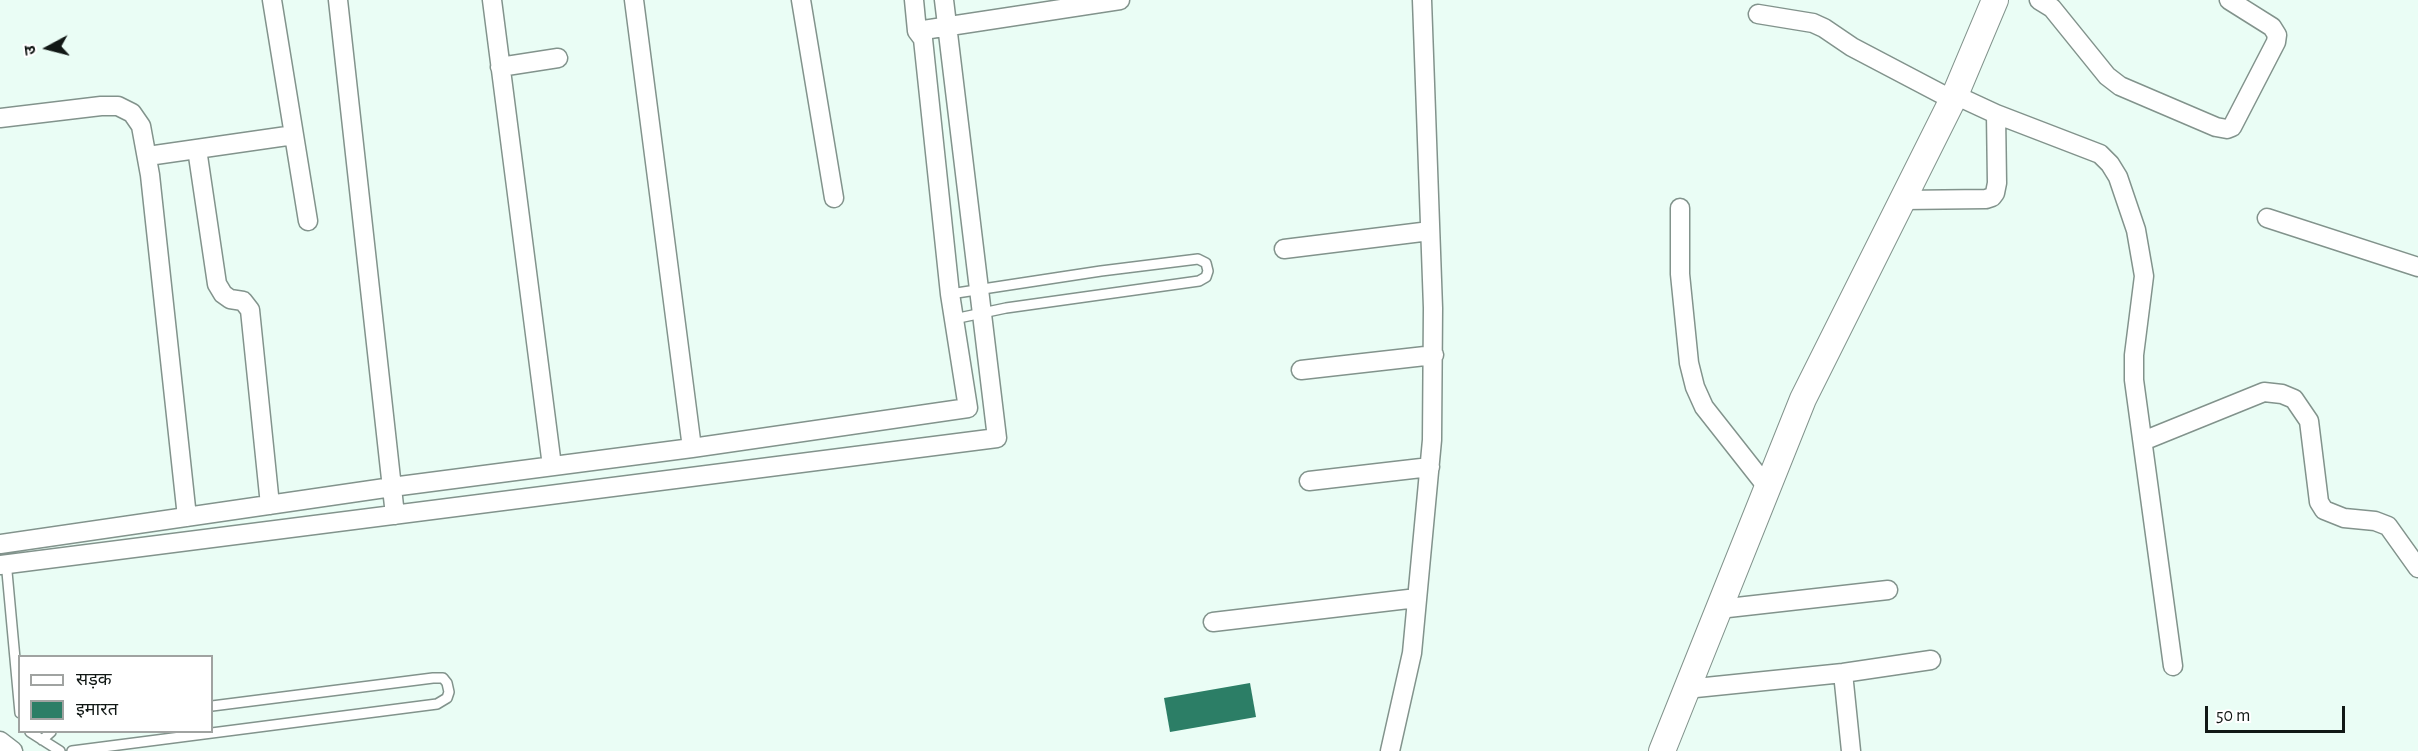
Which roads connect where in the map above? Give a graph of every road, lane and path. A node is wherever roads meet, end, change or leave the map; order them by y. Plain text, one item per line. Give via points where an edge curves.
1 (272, 0) edge
2 (339, 0) edge
3 (492, 0) edge
4 (634, 0) edge
5 (801, 0) edge
6 (914, 0) edge
7 (945, 0) edge
8 (1120, 0) edge
9 (1422, 0) edge
10 (1995, 0) edge
11 (2039, 0) edge
12 (2229, 0) edge
13 (1758, 14) dead end
14 (948, 26) junction
15 (917, 31) junction
16 (558, 58) dead end
17 (500, 67) junction
18 (1953, 97) junction
19 (1996, 114) junction
20 (0, 118) edge
21 (294, 135) junction
22 (197, 149) junction
23 (148, 156) junction
24 (834, 198) dead end
25 (1902, 200) junction
26 (1680, 208) dead end
27 (2267, 218) dead end
28 (308, 221) dead end
29 (1430, 231) junction
30 (1284, 249) dead end
31 (2418, 267) edge
32 (979, 290) junction
33 (950, 294) junction
34 (982, 313) junction
35 (954, 319) junction
36 (1434, 355) junction
37 (1301, 370) dead end
38 (2142, 441) junction
39 (692, 448) junction
40 (552, 466) junction
41 (1430, 466) junction
42 (1309, 481) dead end
43 (392, 487) junction
44 (1767, 487) junction
45 (270, 505) junction
46 (395, 515) junction
47 (187, 517) junction
48 (2, 544) edge
49 (3, 565) edge
50 (2418, 568) edge
51 (1888, 590) dead end
52 (1417, 598) junction
53 (1719, 609) junction
54 (1213, 622) dead end
55 (1931, 660) dead end
56 (2173, 666) dead end
57 (1843, 673) junction
58 (1686, 689) junction
59 (18, 696) edge
60 (213, 706) edge
61 (32, 733) edge
62 (50, 733) edge
63 (212, 733) edge
64 (213, 733) edge
65 (42, 740) junction
66 (0, 741) edge
67 (13, 751) edge
68 (60, 751) edge
69 (72, 751) edge
70 (1389, 751) edge
71 (1662, 751) edge
72 (1851, 751) edge

1 - 21 street
2 - 43 street
3 - 17 street
4 - 39 street
5 - 24 street
6 - 15 street
7 - 14 street
8 - 14 street
9 - 29 street
10 - 18 street
11 - 12 street via 2056,12 2120,86 2227,129 2232,127 2277,35 2272,27
13 - 18 street via 1813,23 1851,47
14 - 15 street
14 - 32 street
15 - 33 street via 922,39
16 - 17 street
17 - 40 street
18 - 19 street
18 - 25 street
19 - 25 street via 1997,183 1992,197
19 - 38 street via 2100,154 2118,177 2136,230 2144,276 2134,355
20 - 23 street via 118,106 132,113 141,126
21 - 22 street
21 - 28 street
22 - 23 street
22 - 45 street via 217,284 223,294 243,301 250,310
23 - 47 street
25 - 44 street via 1803,399
26 - 44 street via 1680,274 1695,387 1704,407
27 - 31 street
29 - 30 street
29 - 36 street
32 - 33 lane
32 - 34 street
32 - 34 lane via 1198,259 1206,263 1208,271 1199,281
33 - 35 street
34 - 35 lane
34 - 46 street via 997,438
35 - 39 street via 968,408
36 - 37 street
36 - 41 street
38 - 50 street via 2264,392 2294,399 2309,420 2319,502 2324,510 2388,526
38 - 56 street
39 - 40 street
40 - 43 street
41 - 42 street
41 - 52 street
43 - 45 street
43 - 46 street
44 - 53 street
45 - 47 street
46 - 49 street
47 - 48 street
48 - 49 lane
49 - 59 lane
51 - 53 street
52 - 54 street
52 - 70 street via 1412,653
53 - 58 street
55 - 57 street
57 - 58 street
57 - 72 street
58 - 71 street
60 - 64 lane via 433,678 443,678 448,692 447,698 437,704
61 - 65 lane
62 - 65 lane
63 - 69 lane
65 - 68 lane
66 - 67 street

